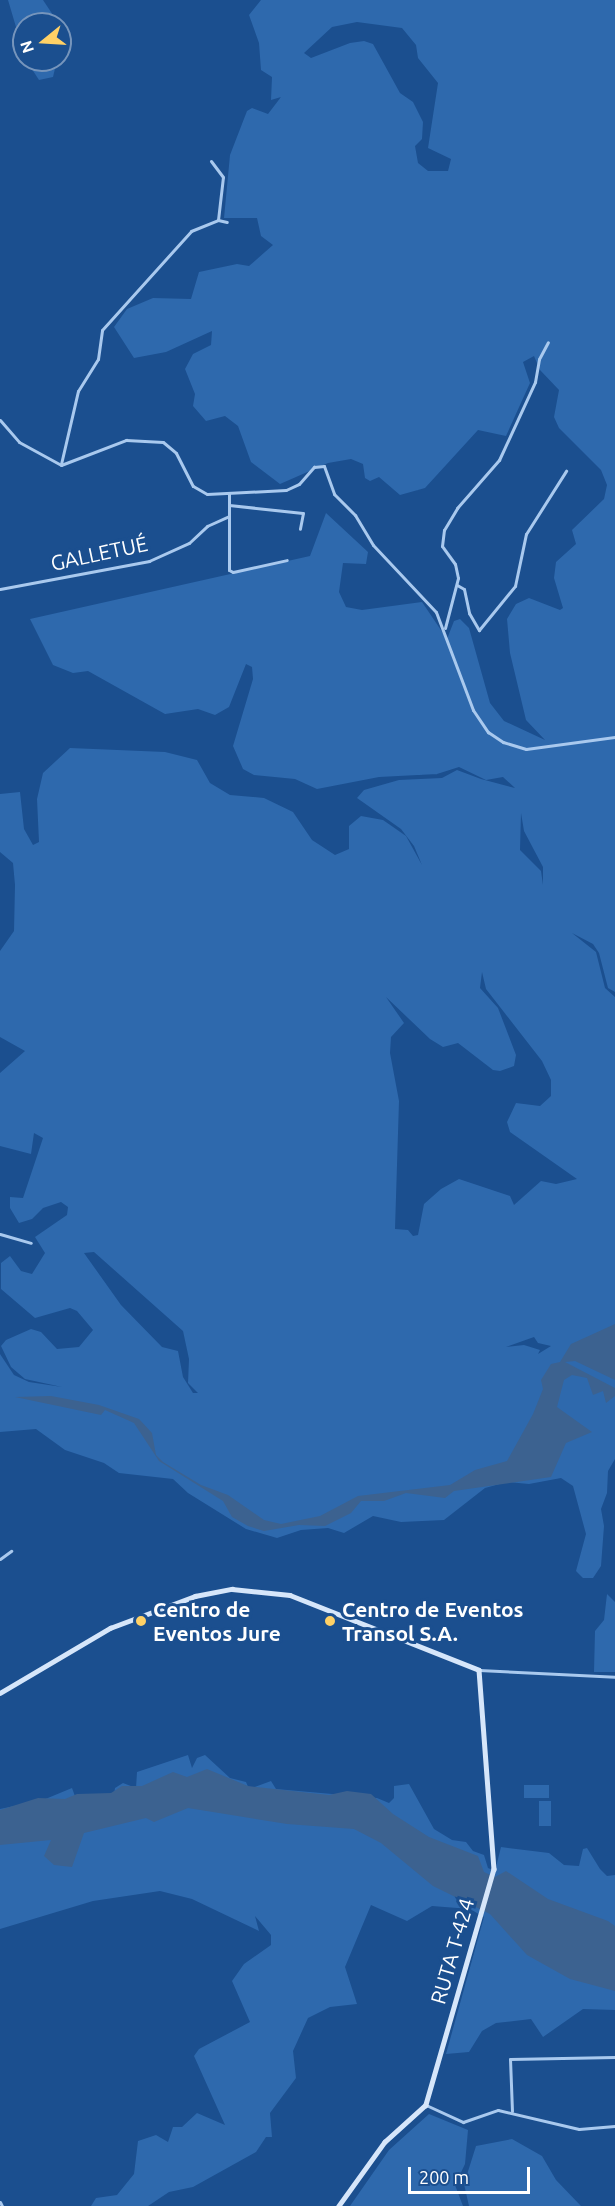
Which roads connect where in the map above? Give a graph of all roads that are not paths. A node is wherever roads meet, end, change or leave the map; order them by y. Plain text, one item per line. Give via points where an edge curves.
1 (210, 161) dead end
2 (218, 220) junction
3 (227, 222) dead end
4 (548, 342) dead end
5 (0, 420) edge
6 (61, 465) junction
7 (567, 471) dead end
8 (229, 493) junction
9 (228, 505) junction
10 (229, 516) junction
11 (300, 529) dead end
12 (287, 560) dead end
13 (457, 585) junction
14 (0, 589) edge
15 (445, 628) junction
16 (615, 737) edge
17 (0, 1234) edge
18 (31, 1243) dead end
19 (11, 1551) dead end
20 (0, 1559) edge
21 (479, 1670) junction
22 (615, 1677) edge
23 (0, 1694) edge
24 (615, 2057) edge
25 (426, 2104) junction
26 (512, 2111) junction
27 (615, 2126) edge
28 (339, 2206) edge

1 - 2 street via 223,177
2 - 3 street
2 - 6 street via 191,231 102,330 98,359 78,391
4 - 13 street via 541,353 535,382 499,460 457,508 444,530 442,546 458,569
5 - 6 street via 19,442
6 - 8 street via 126,440 155,441 174,450 198,490
7 - 13 street via 526,534 515,586 479,630 469,613 464,589
8 - 9 street
8 - 15 street via 290,489 314,467 325,468 336,496 355,515 373,545 428,600
9 - 10 street
9 - 11 street via 303,513
10 - 12 street via 229,570
10 - 14 street, GALLETUÉ via 207,526 189,543 148,561
13 - 15 street
15 - 16 street via 475,714 498,739 532,749
17 - 18 street
19 - 20 street
21 - 22 street
21 - 23 street via 290,1595 232,1589 195,1596 110,1628
21 - 25 street, RUTA T-424 via 494,1869
24 - 26 street via 510,2059
25 - 26 street via 463,2122 498,2110
25 - 28 street via 385,2142
26 - 27 street via 579,2129

